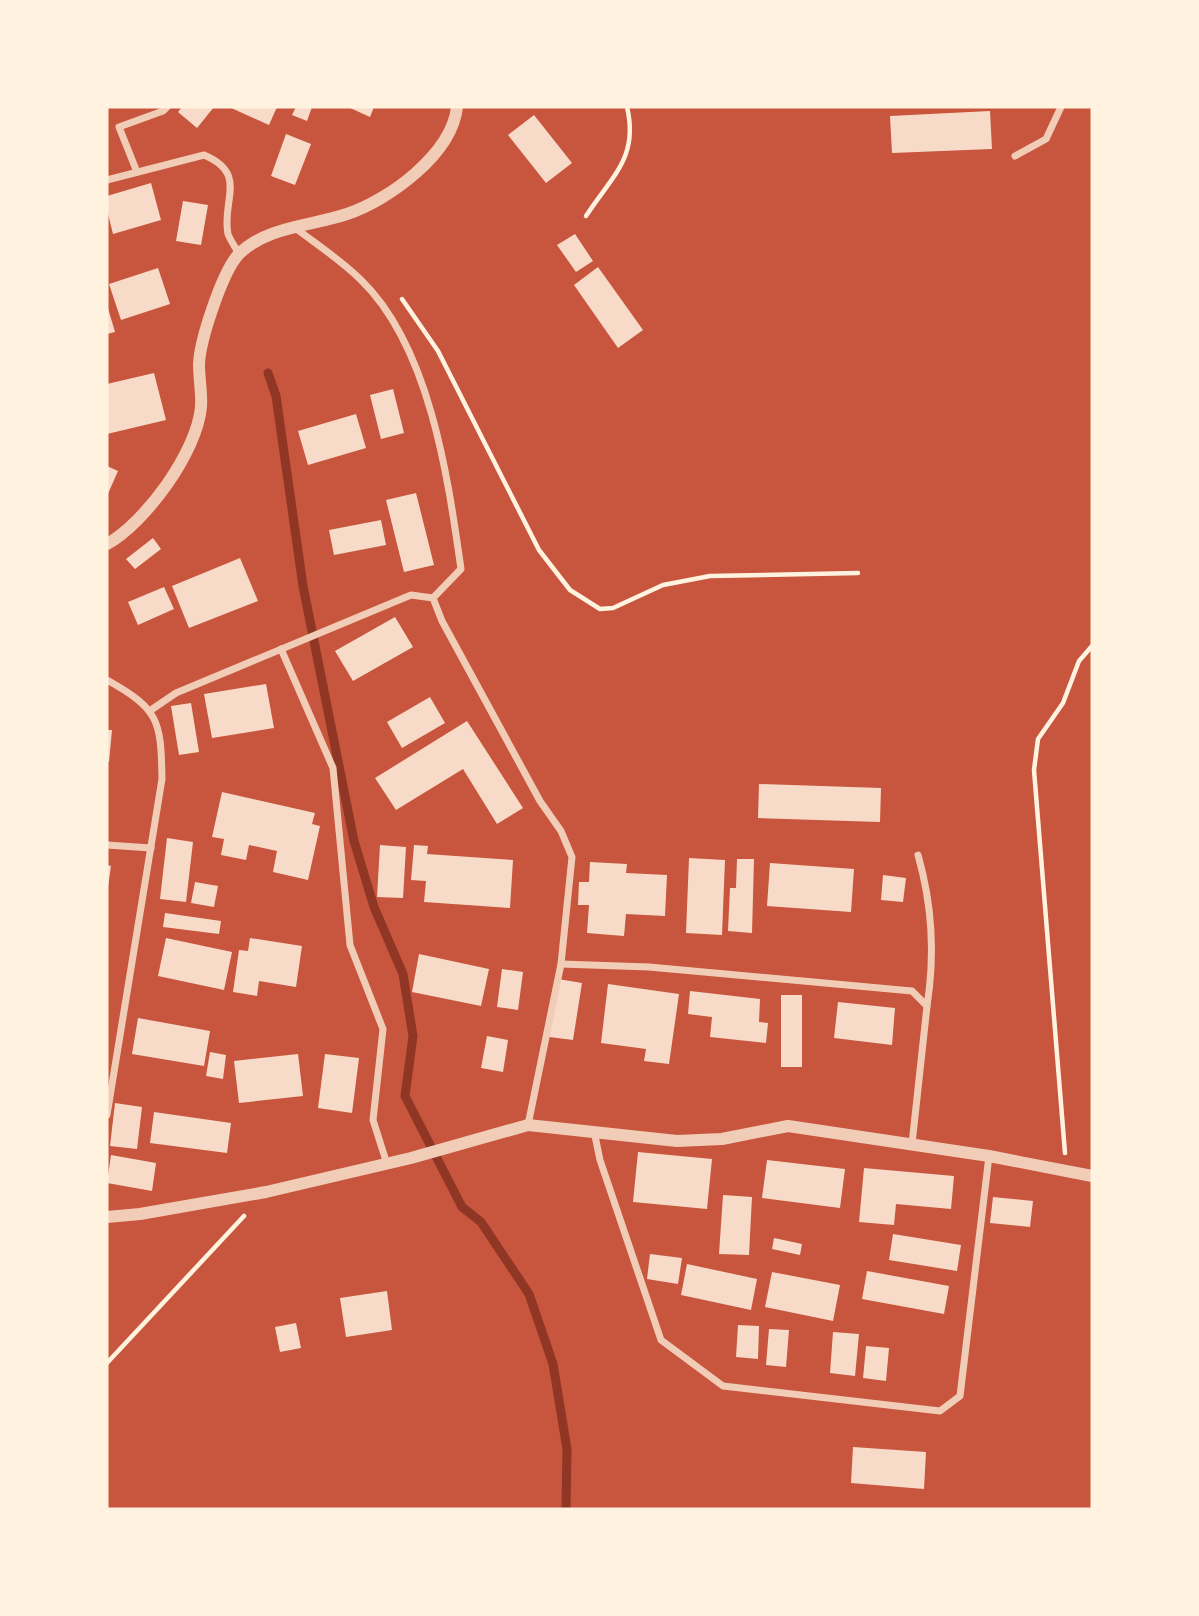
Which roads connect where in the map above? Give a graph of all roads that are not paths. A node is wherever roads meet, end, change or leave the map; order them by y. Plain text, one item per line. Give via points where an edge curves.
1 (167, 107) edge
2 (457, 107) edge
3 (1061, 107) edge
4 (1014, 156) dead end
5 (137, 172) junction
6 (107, 180) edge
7 (293, 227) junction
8 (240, 254) junction
9 (109, 540) edge
10 (433, 598) junction
11 (281, 649) junction
12 (107, 680) edge
13 (151, 710) junction
14 (107, 845) edge
15 (151, 848) junction
16 (918, 855) dead end
17 (561, 964) junction
18 (927, 1006) junction
19 (107, 1115) edge
20 (528, 1125) junction
21 (594, 1130) junction
22 (912, 1144) junction
23 (989, 1156) junction
24 (387, 1164) junction
25 (1092, 1176) edge
26 (107, 1217) edge

1 - 5 street via 120,127
2 - 7 street via 435,154 397,190 348,214
3 - 4 street via 1046,139
5 - 6 street
5 - 8 street via 204,155 226,169 232,185 228,233
7 - 8 street
7 - 10 street via 361,280 387,311 426,391 449,489 461,569
8 - 9 street via 223,277 199,362 201,409 180,467 145,512
10 - 11 street via 411,595
10 - 17 street via 572,857
11 - 13 street via 176,693
11 - 24 street via 333,768 350,945 383,1029 373,1120
12 - 13 street
13 - 15 street via 162,746 162,779
14 - 15 street
15 - 19 street
16 - 18 street via 929,894 931,979
17 - 18 street via 662,968 912,991
17 - 20 street
18 - 22 street
20 - 21 street
20 - 24 street
21 - 22 street via 677,1141 722,1139 788,1126
21 - 23 street via 661,1340 723,1386 940,1412 960,1396
22 - 23 street
23 - 25 street
24 - 26 street via 266,1192

